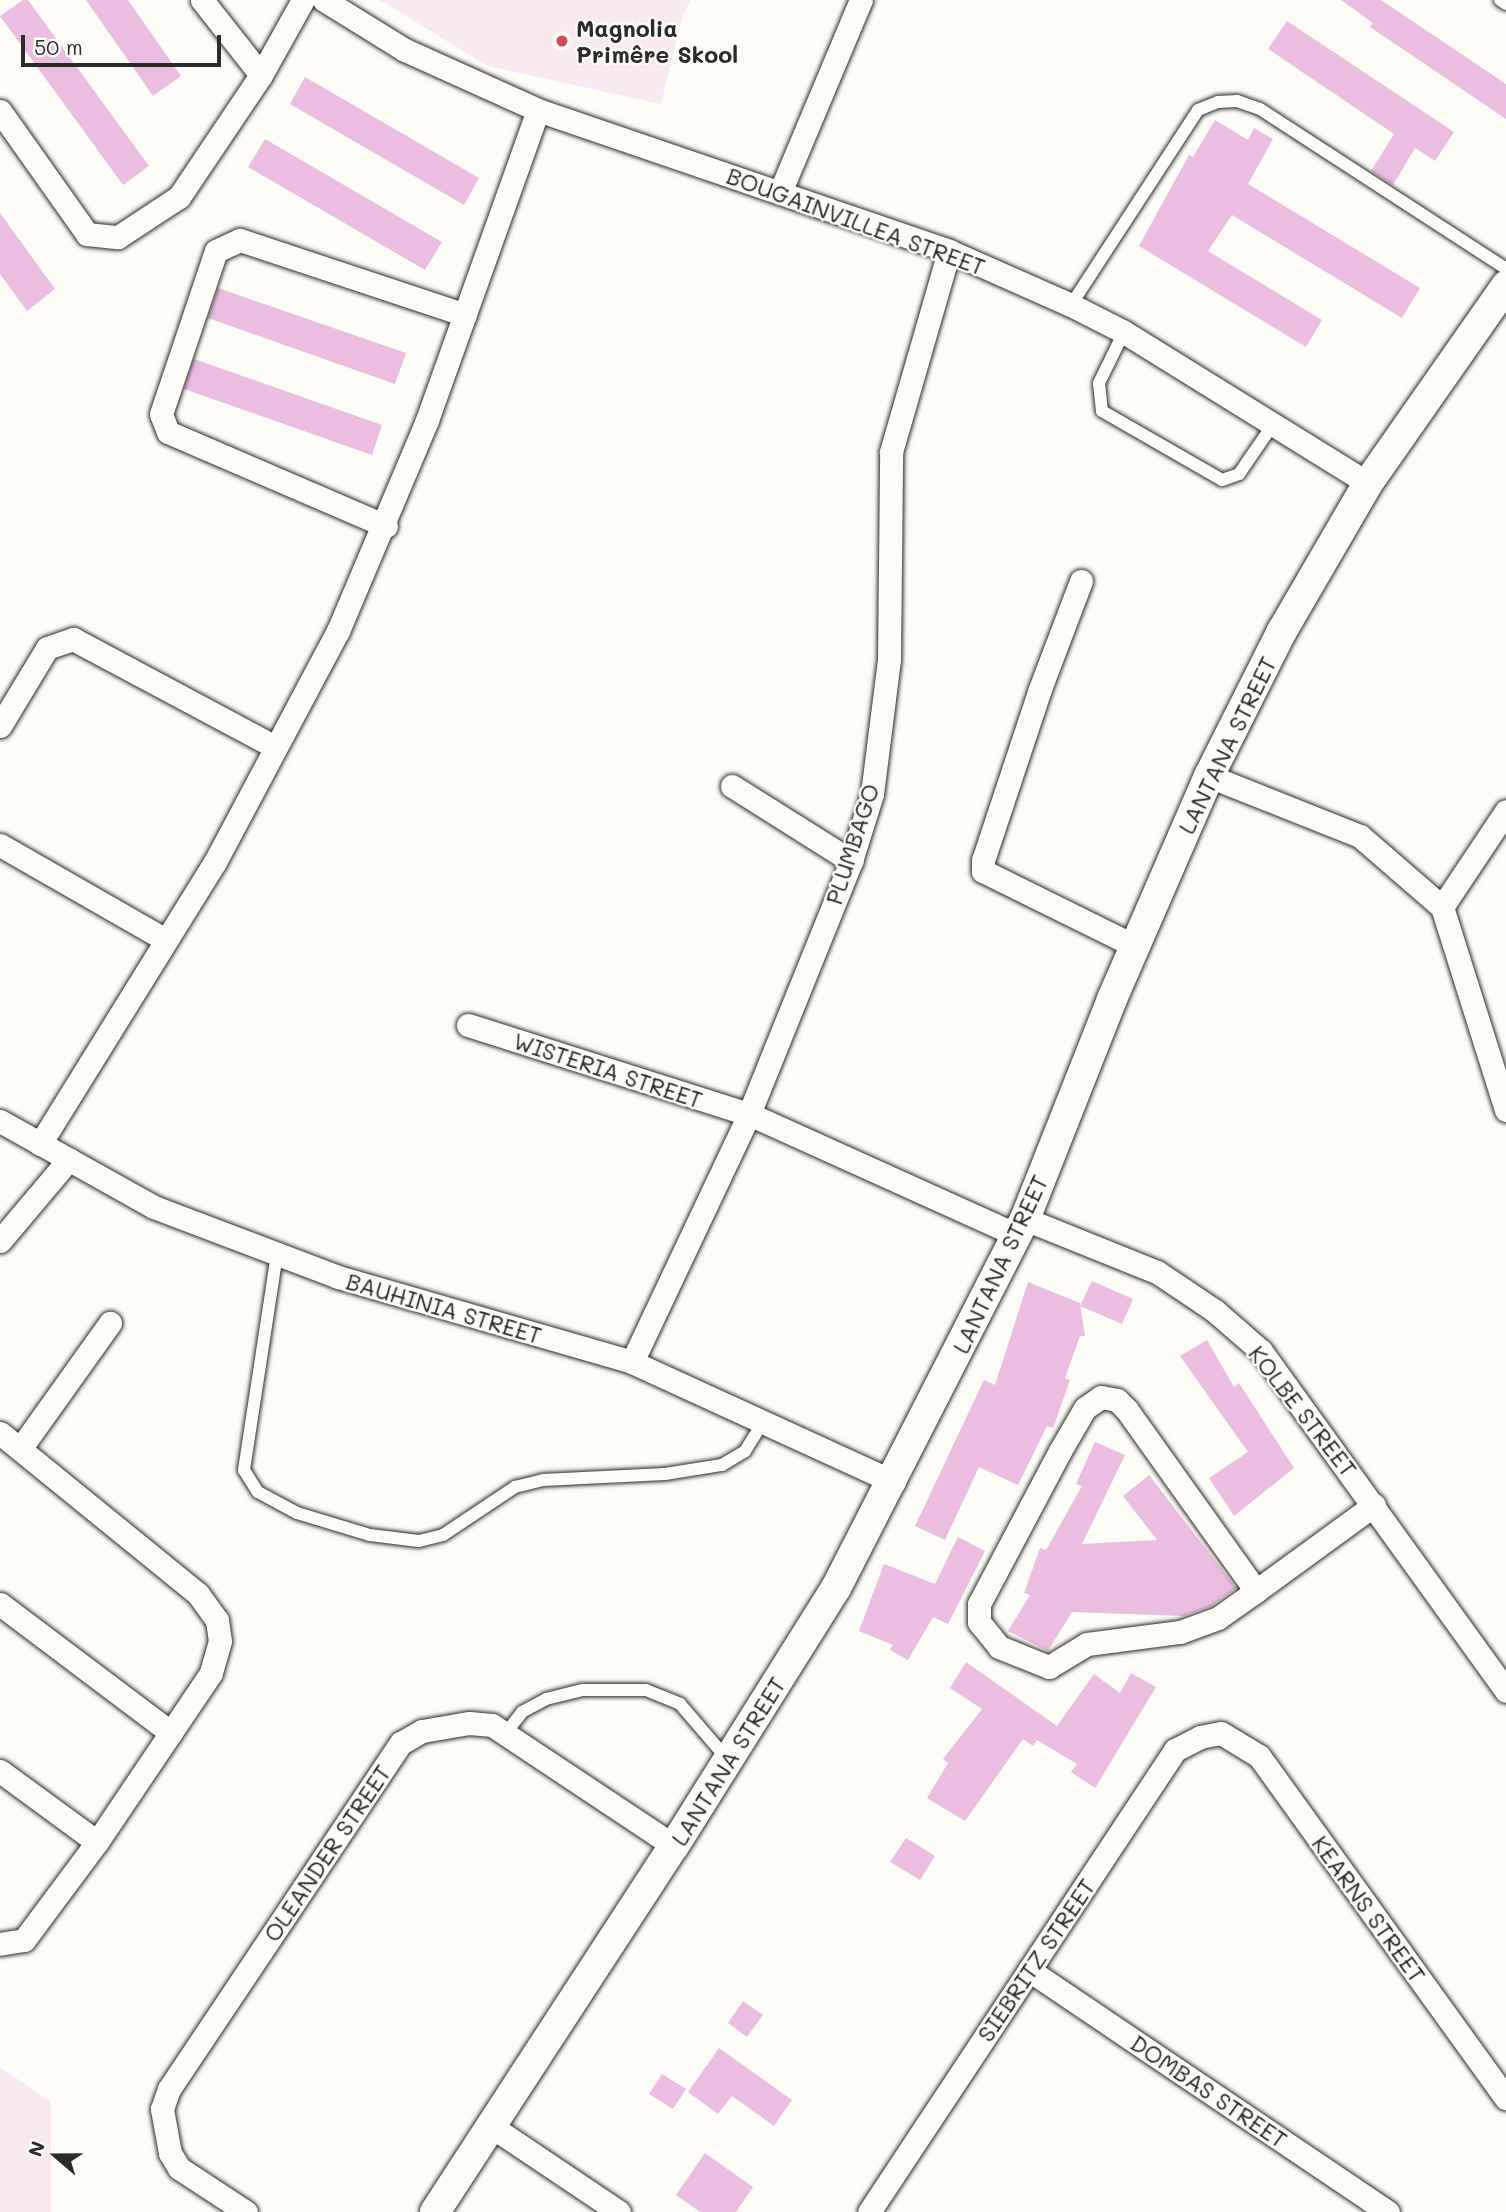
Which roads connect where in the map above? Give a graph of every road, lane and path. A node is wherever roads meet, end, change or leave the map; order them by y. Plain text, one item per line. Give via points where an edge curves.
1 (202, 0) edge
2 (303, 0) edge
3 (324, 0) edge
4 (861, 0) edge
5 (1500, 0) edge
6 (1506, 4) edge
7 (261, 75) junction
8 (538, 110) junction
9 (0, 111) edge
10 (781, 190) junction
11 (949, 251) junction
12 (1506, 269) edge
13 (1506, 286) edge
14 (1071, 305) junction
15 (466, 315) junction
16 (1124, 332) junction
17 (1272, 426) junction
18 (1368, 483) junction
19 (386, 526) junction
20 (1081, 581) dead end
21 (0, 726) edge
22 (275, 747) junction
23 (1209, 776) junction
24 (732, 786) dead end
25 (1506, 811) edge
26 (0, 845) edge
27 (851, 861) junction
28 (1442, 907) junction
29 (164, 939) junction
30 (1135, 946) junction
31 (468, 1025) dead end
32 (1506, 1110) edge
33 (749, 1114) junction
34 (0, 1121) edge
35 (40, 1143) junction
36 (69, 1159) junction
37 (1021, 1227) junction
38 (0, 1241) edge
39 (276, 1254) junction
40 (110, 1323) dead end
41 (632, 1362) junction
42 (763, 1422) junction
43 (0, 1433) edge
44 (20, 1449) junction
45 (894, 1482) junction
46 (1374, 1505) junction
47 (1256, 1591) junction
48 (0, 1604) edge
49 (1506, 1690) edge
50 (171, 1733) junction
51 (1221, 1733) joint
52 (505, 1734) junction
53 (729, 1761) junction
54 (0, 1771) edge
55 (97, 1842) junction
56 (674, 1846) junction
57 (0, 1944) edge
58 (1029, 1970) junction
59 (1506, 2098) edge
60 (491, 2126) junction
61 (246, 2212) edge
62 (435, 2212) edge
63 (619, 2212) edge
64 (869, 2212) edge
65 (1388, 2212) edge

1 - 7 street
2 - 7 street
3 - 8 street, BOUGAINVILLEA STREET via 405,50
4 - 10 street
5 - 6 lane
7 - 9 street via 179,197 158,214 106,239 87,234
8 - 10 street, BOUGAINVILLEA STREET
8 - 15 street
10 - 11 street, BOUGAINVILLEA STREET
11 - 14 street, BOUGAINVILLEA STREET
11 - 27 street, PLUMBAGO via 891,452 889,659 872,794
12 - 14 lane via 1261,110 1237,101 1217,102 1198,110
13 - 18 street, LANTANA STREET
14 - 16 street, BOUGAINVILLEA STREET
15 - 19 street
15 - 19 street via 240,240 216,251 161,414 168,432
16 - 17 street, BOUGAINVILLEA STREET
16 - 17 lane via 1099,383 1102,411 1222,480 1239,474
17 - 18 street, BOUGAINVILLEA STREET
18 - 23 street, LANTANA STREET via 1282,631
19 - 22 street via 338,631
20 - 30 street via 1040,689 983,871
21 - 22 street via 47,648 74,639
22 - 29 street via 215,862
23 - 28 street via 1360,836
23 - 30 street, LANTANA STREET
24 - 27 street
25 - 28 street
26 - 29 street
27 - 33 street, PLUMBAGO
28 - 32 street
29 - 35 street
30 - 37 street, LANTANA STREET
31 - 33 street, WISTERIA STREET
33 - 37 street, WISTERIA STREET
33 - 41 street, PLUMBAGO
34 - 35 street, BAUHINIA STREET
35 - 36 street, BAUHINIA STREET
36 - 38 street
36 - 39 street, BAUHINIA STREET via 154,1207
37 - 45 street, LANTANA STREET
37 - 46 street, KOLBE STREET via 1157,1272 1223,1318 1261,1351
39 - 41 street, BAUHINIA STREET via 338,1277
39 - 42 lane via 244,1470 258,1492 297,1513 370,1535 419,1541 443,1535 515,1487 543,1480 665,1474 722,1465 744,1451
40 - 44 street
41 - 42 street, BAUHINIA STREET
42 - 45 street, BAUHINIA STREET
43 - 44 street
44 - 50 street via 198,1594 217,1620 220,1642 211,1673
45 - 53 street, LANTANA STREET via 836,1588
46 - 47 street
46 - 49 street, KOLBE STREET
47 - 47 street via 1218,1618 1180,1632 1087,1644 1049,1667 999,1647 979,1622 979,1604 1060,1451 1085,1408 1101,1397 1116,1400 1127,1410
48 - 50 street
50 - 55 street
51 - 58 street, SIEBRITZ STREET via 1200,1737 1175,1750
51 - 59 street, KEARNS STREET via 1241,1741 1259,1756
52 - 53 lane via 522,1712 546,1699 583,1690 646,1690 680,1704
52 - 56 street, OLEANDER STREET
52 - 61 street, OLEANDER STREET via 492,1725 469,1723 422,1731 401,1743 169,2089 162,2109 170,2153 179,2168
53 - 56 street, LANTANA STREET
54 - 55 street
55 - 57 street via 23,1940
56 - 60 street, LANTANA STREET
58 - 64 street, SIEBRITZ STREET
58 - 65 street, DOMBAS STREET
60 - 62 street, LANTANA STREET
60 - 63 street

